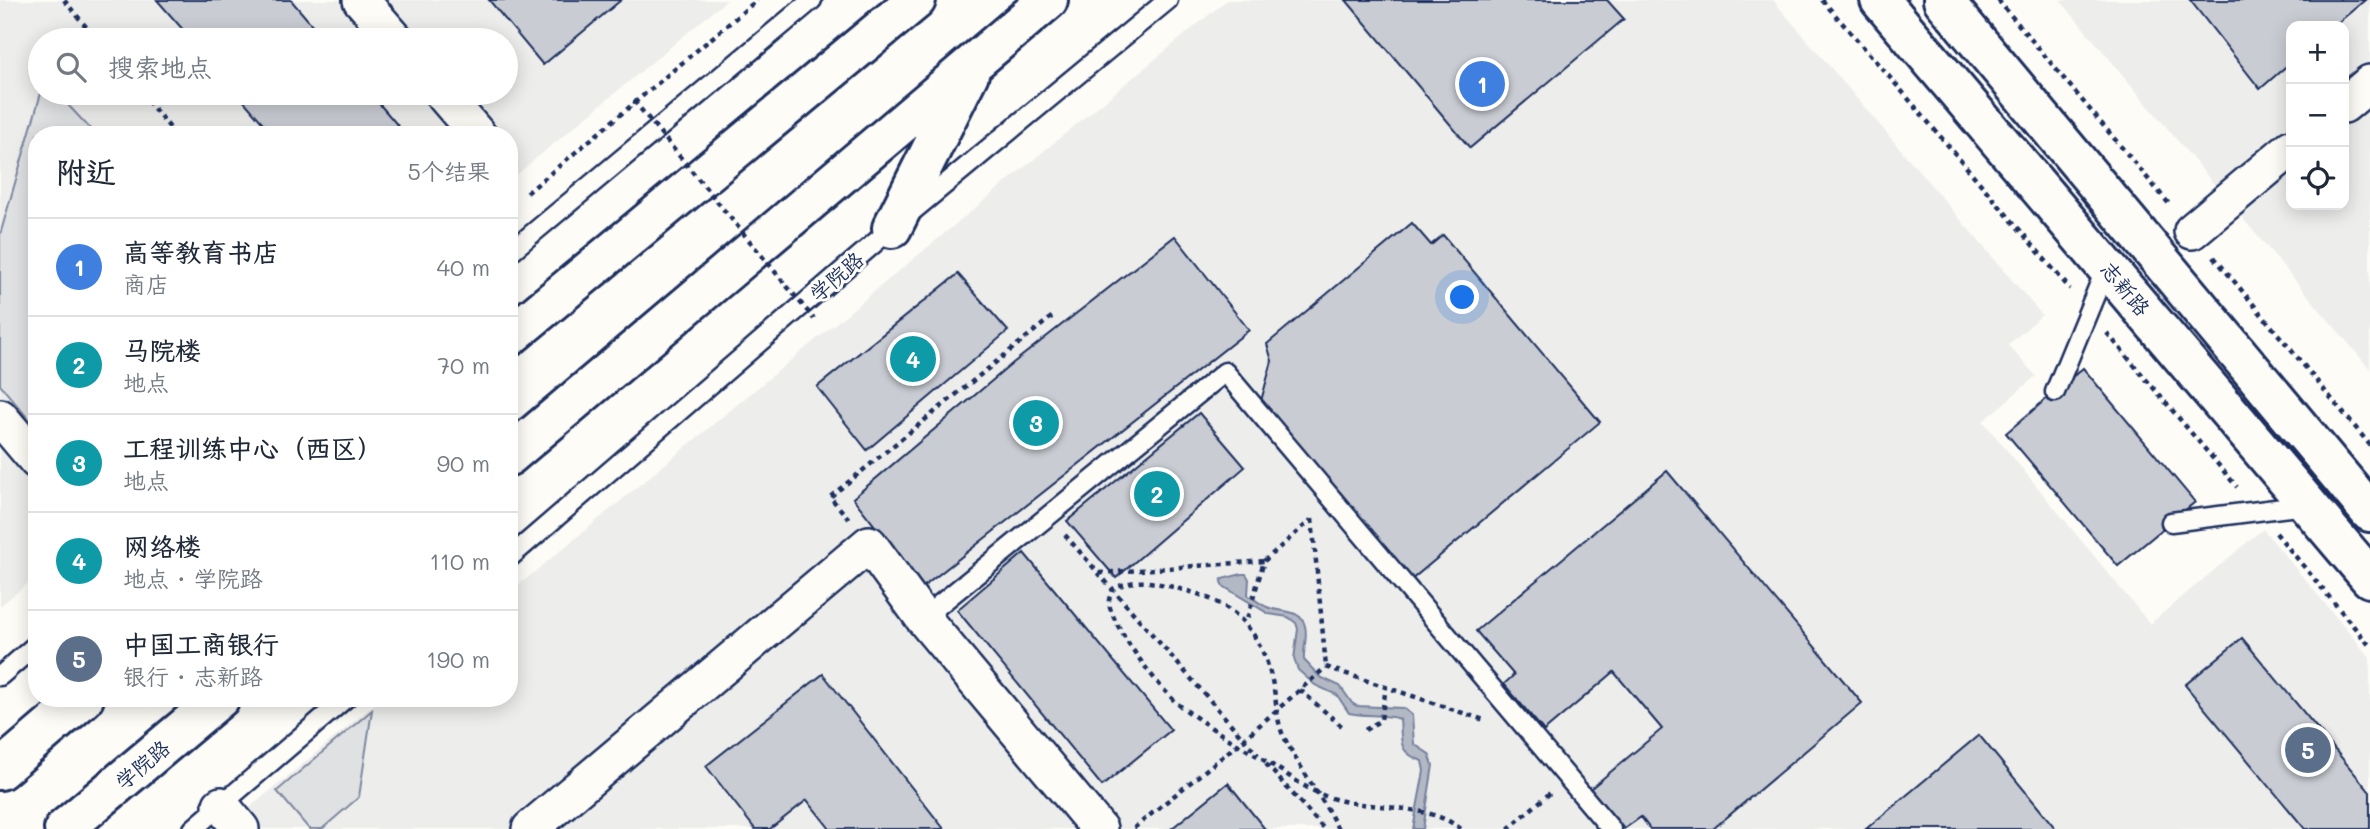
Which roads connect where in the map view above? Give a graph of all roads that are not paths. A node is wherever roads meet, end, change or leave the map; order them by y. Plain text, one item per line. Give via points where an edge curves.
1 (361, 0) edge
2 (812, 0) edge
3 (916, 0) edge
4 (1048, 0) edge
5 (1168, 0) edge
6 (1880, 0) edge
7 (1943, 0) edge
8 (386, 28) edge
9 (977, 58) junction
10 (2370, 83) edge
11 (2349, 101) edge
12 (452, 105) edge
13 (470, 126) edge
14 (2286, 152) edge
15 (892, 228) junction
16 (2192, 231) dead end
17 (518, 245) edge
18 (2107, 266) junction
19 (518, 330) edge
20 (2055, 391) dead end
21 (0, 417) edge
22 (518, 448) edge
23 (28, 450) edge
24 (2309, 505) junction
25 (2370, 512) edge
26 (2171, 522) dead end
27 (518, 550) edge
28 (2370, 578) edge
29 (923, 618) junction
30 (28, 652) edge
31 (0, 676) edge
32 (74, 707) edge
33 (209, 707) edge
34 (337, 707) edge
35 (0, 770) edge
36 (231, 817) edge
37 (64, 829) edge
38 (193, 829) edge
39 (530, 829) edge
40 (1099, 829) edge
41 (1611, 829) edge

1 - 8 street
2 - 17 lane
3 - 19 main road
4 - 9 main road
5 - 15 lane, 学院路
6 - 18 main road, 志新路
7 - 25 main road, 志新路
9 - 15 main road
9 - 22 main road
10 - 11 street
12 - 13 street
14 - 16 street
15 - 27 lane, 学院路
18 - 20 lane
18 - 24 main road, 志新路
21 - 23 street
24 - 26 lane
24 - 28 main road, 志新路
29 - 39 street via 869,544
29 - 40 street
29 - 41 lane via 1226,372
30 - 31 lane
32 - 35 main road
33 - 37 main road, 学院路
34 - 36 lane
36 - 38 lane

